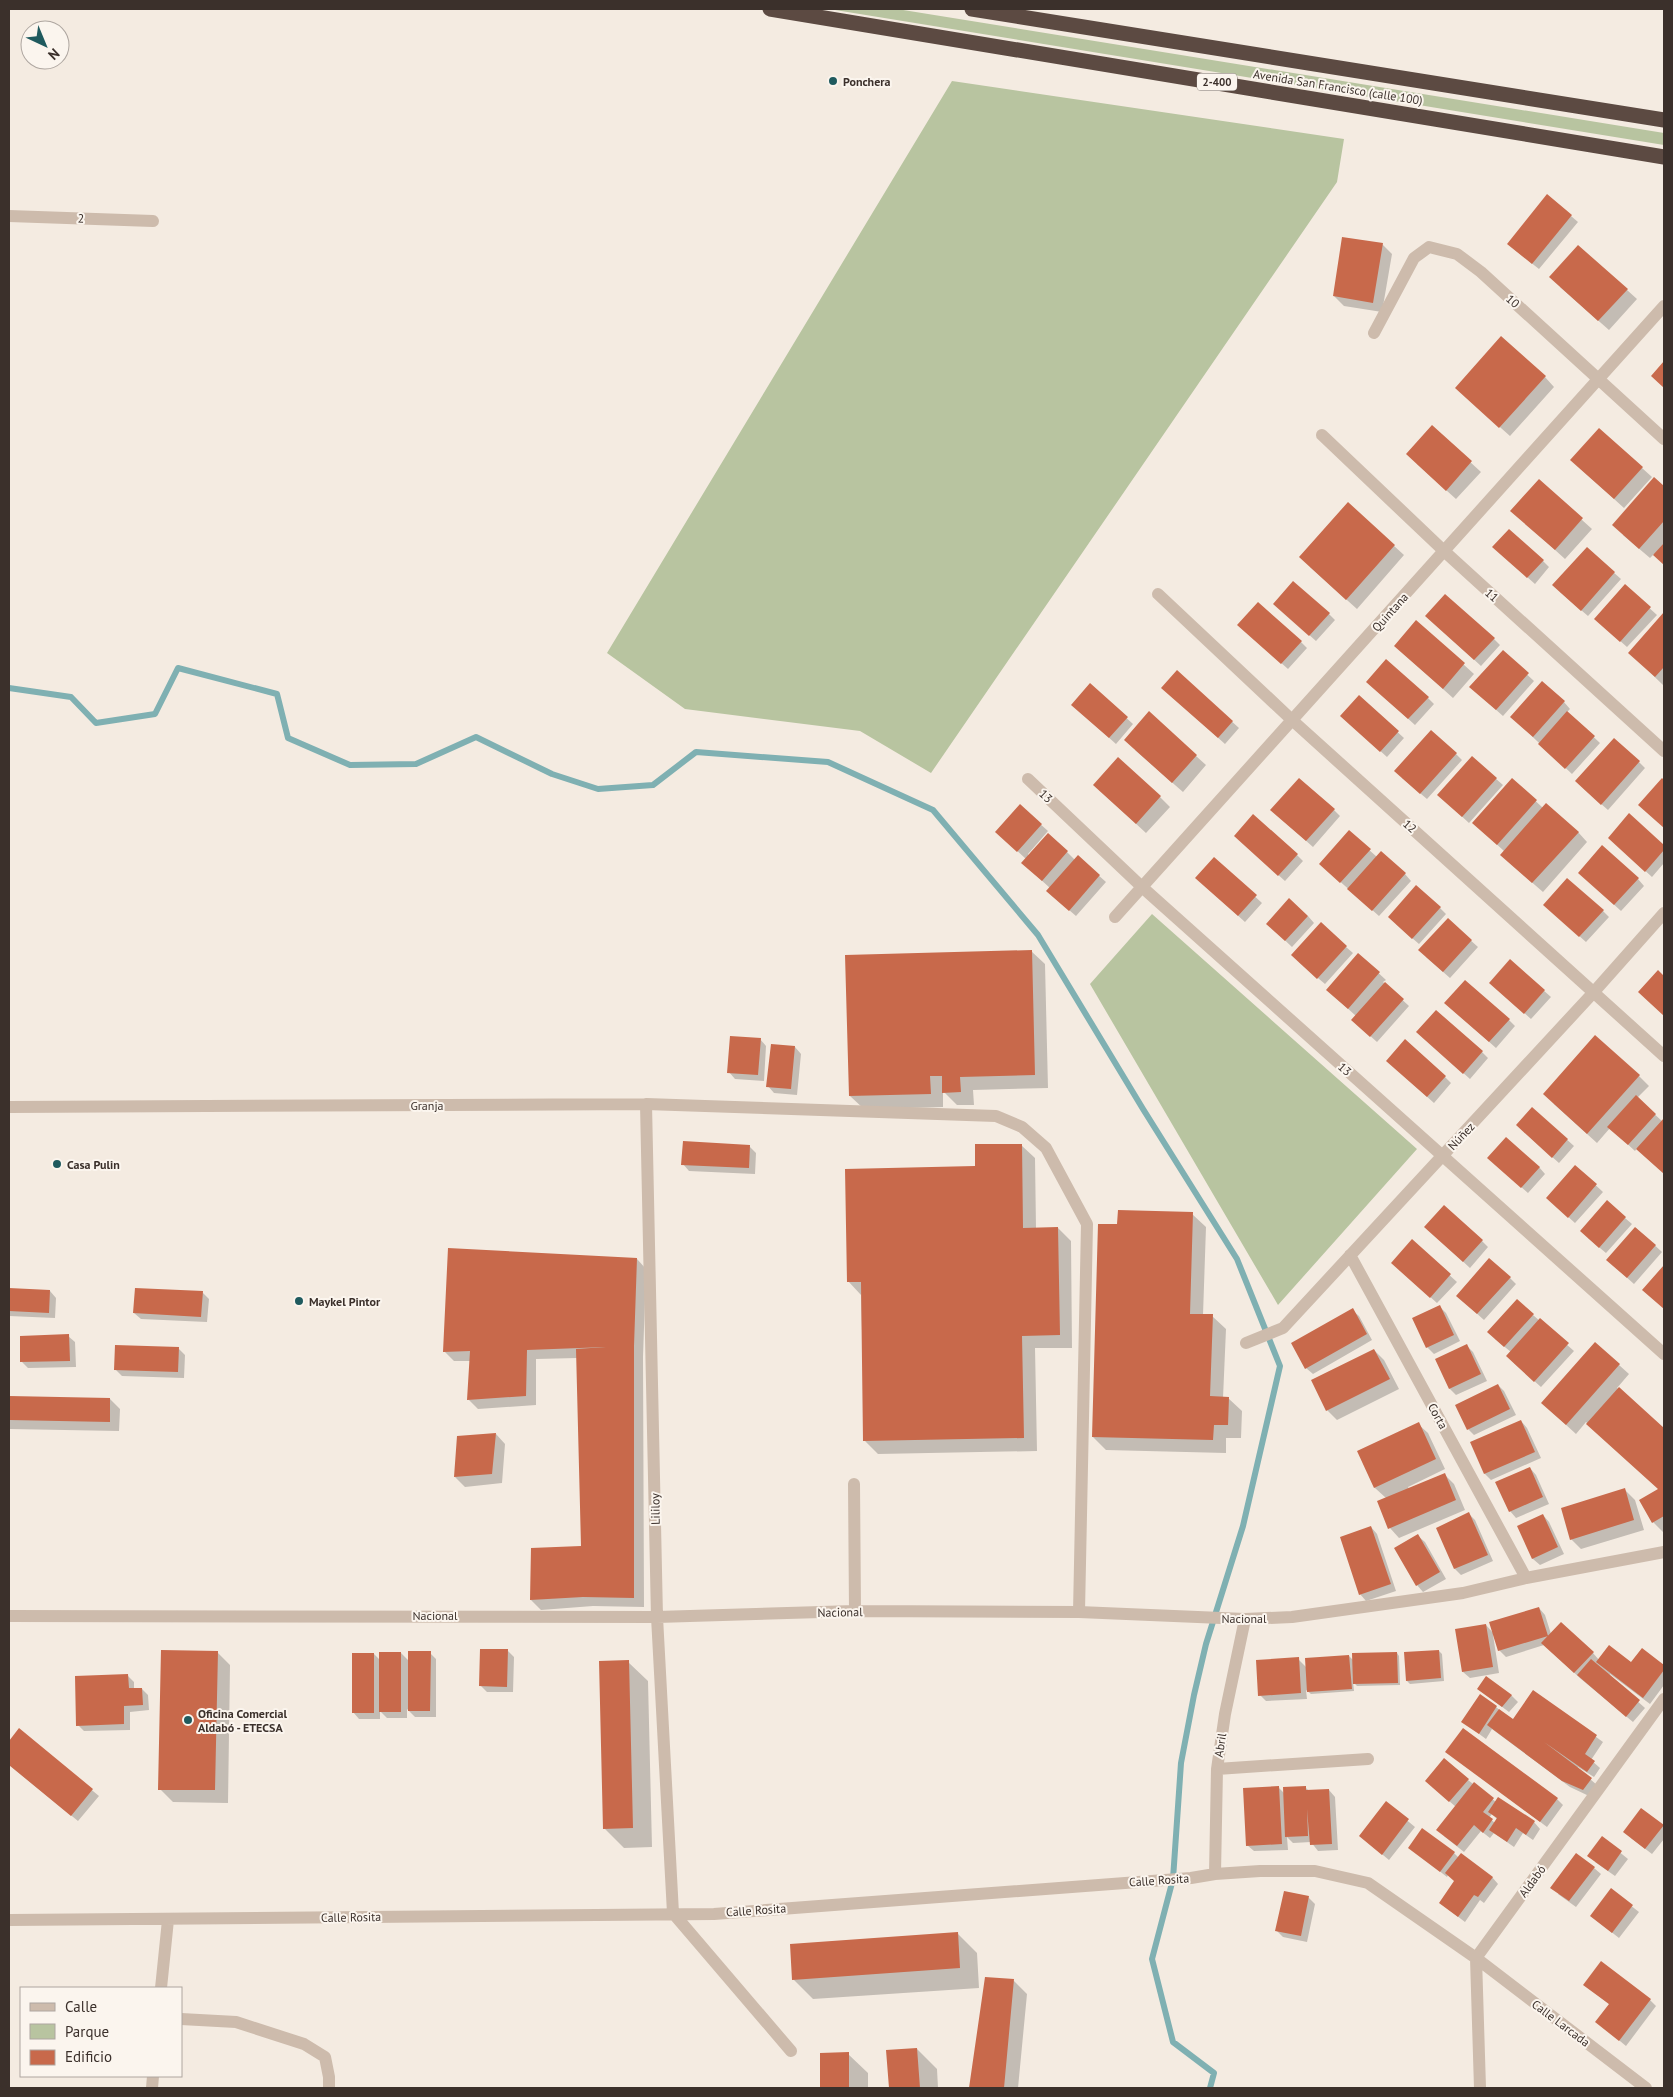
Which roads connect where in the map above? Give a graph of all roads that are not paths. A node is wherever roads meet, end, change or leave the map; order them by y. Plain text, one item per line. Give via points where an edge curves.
1 (770, 9) edge
2 (972, 9) edge
3 (1664, 120) edge
4 (1664, 157) edge
5 (9, 216) edge
6 (153, 221) dead end
7 (1664, 306) edge
8 (1374, 333) dead end
9 (1599, 379) junction
10 (1322, 435) dead end
11 (1664, 439) edge
12 (1444, 551) junction
13 (1158, 594) dead end
14 (1292, 720) junction
15 (1664, 751) edge
16 (1028, 780) dead end
17 (1142, 887) junction
18 (1664, 913) edge
19 (1115, 917) dead end
20 (1593, 993) junction
21 (1664, 1056) edge
22 (646, 1104) junction
23 (9, 1108) edge
24 (1442, 1156) junction
25 (1350, 1255) junction
26 (1246, 1343) dead end
27 (1664, 1354) edge
28 (854, 1484) dead end
29 (1664, 1552) edge
30 (1526, 1578) junction
31 (855, 1611) junction
32 (1079, 1612) junction
33 (9, 1616) edge
34 (657, 1616) junction
35 (1245, 1619) junction
36 (1664, 1699) edge
37 (1368, 1759) dead end
38 (1216, 1769) junction
39 (1215, 1874) junction
40 (673, 1913) junction
41 (9, 1920) edge
42 (168, 1920) junction
43 (1476, 1958) junction
44 (161, 1987) edge
45 (182, 2019) edge
46 (791, 2051) dead end
47 (329, 2088) edge
48 (1480, 2088) edge
49 (1646, 2088) edge

1 - 4 highway, Avenida San Francisco (calle 100) / 2-400
2 - 3 highway, Avenida San Francisco (calle 100)
5 - 6 street, 2
7 - 9 street, Quintana
8 - 9 street, 10 via 1414,258 1429,247 1457,254 1481,272
9 - 11 street, 10
9 - 12 street, Quintana
10 - 12 street, 11
12 - 14 street, Quintana
12 - 15 street, 11
13 - 14 street, 12
14 - 17 street, Quintana
14 - 20 street, 12
16 - 17 street, 13
17 - 19 street, Quintana
17 - 24 street, 13
18 - 20 street, Núñez
20 - 21 street, 12
20 - 24 street, Núñez
22 - 23 street, Granja
22 - 32 street, Granja via 996,1116 1022,1127 1046,1148 1087,1224
22 - 34 street, Lililoy
24 - 25 street, Núñez
24 - 27 street, 13
25 - 26 street, Núñez via 1283,1328
25 - 30 street, Corta
28 - 31 street
29 - 30 street, Nacional
30 - 35 street, Nacional via 1444,1596 1292,1617
31 - 32 street, Nacional
31 - 34 street, Nacional
32 - 35 street, Nacional
33 - 34 street, Nacional
34 - 40 street, Lililoy
35 - 38 street, Abril
36 - 43 street, Aldabó
37 - 38 street
38 - 39 street, Abril
39 - 40 street, Calle Rosita via 714,1914
39 - 43 street, Calle Rosita via 1315,1871 1368,1883
40 - 42 street, Calle Rosita
40 - 46 street
41 - 42 street, Calle Rosita
42 - 44 street
43 - 48 street
43 - 49 street, Calle Larcada
45 - 47 street via 236,2022 304,2044 325,2057

